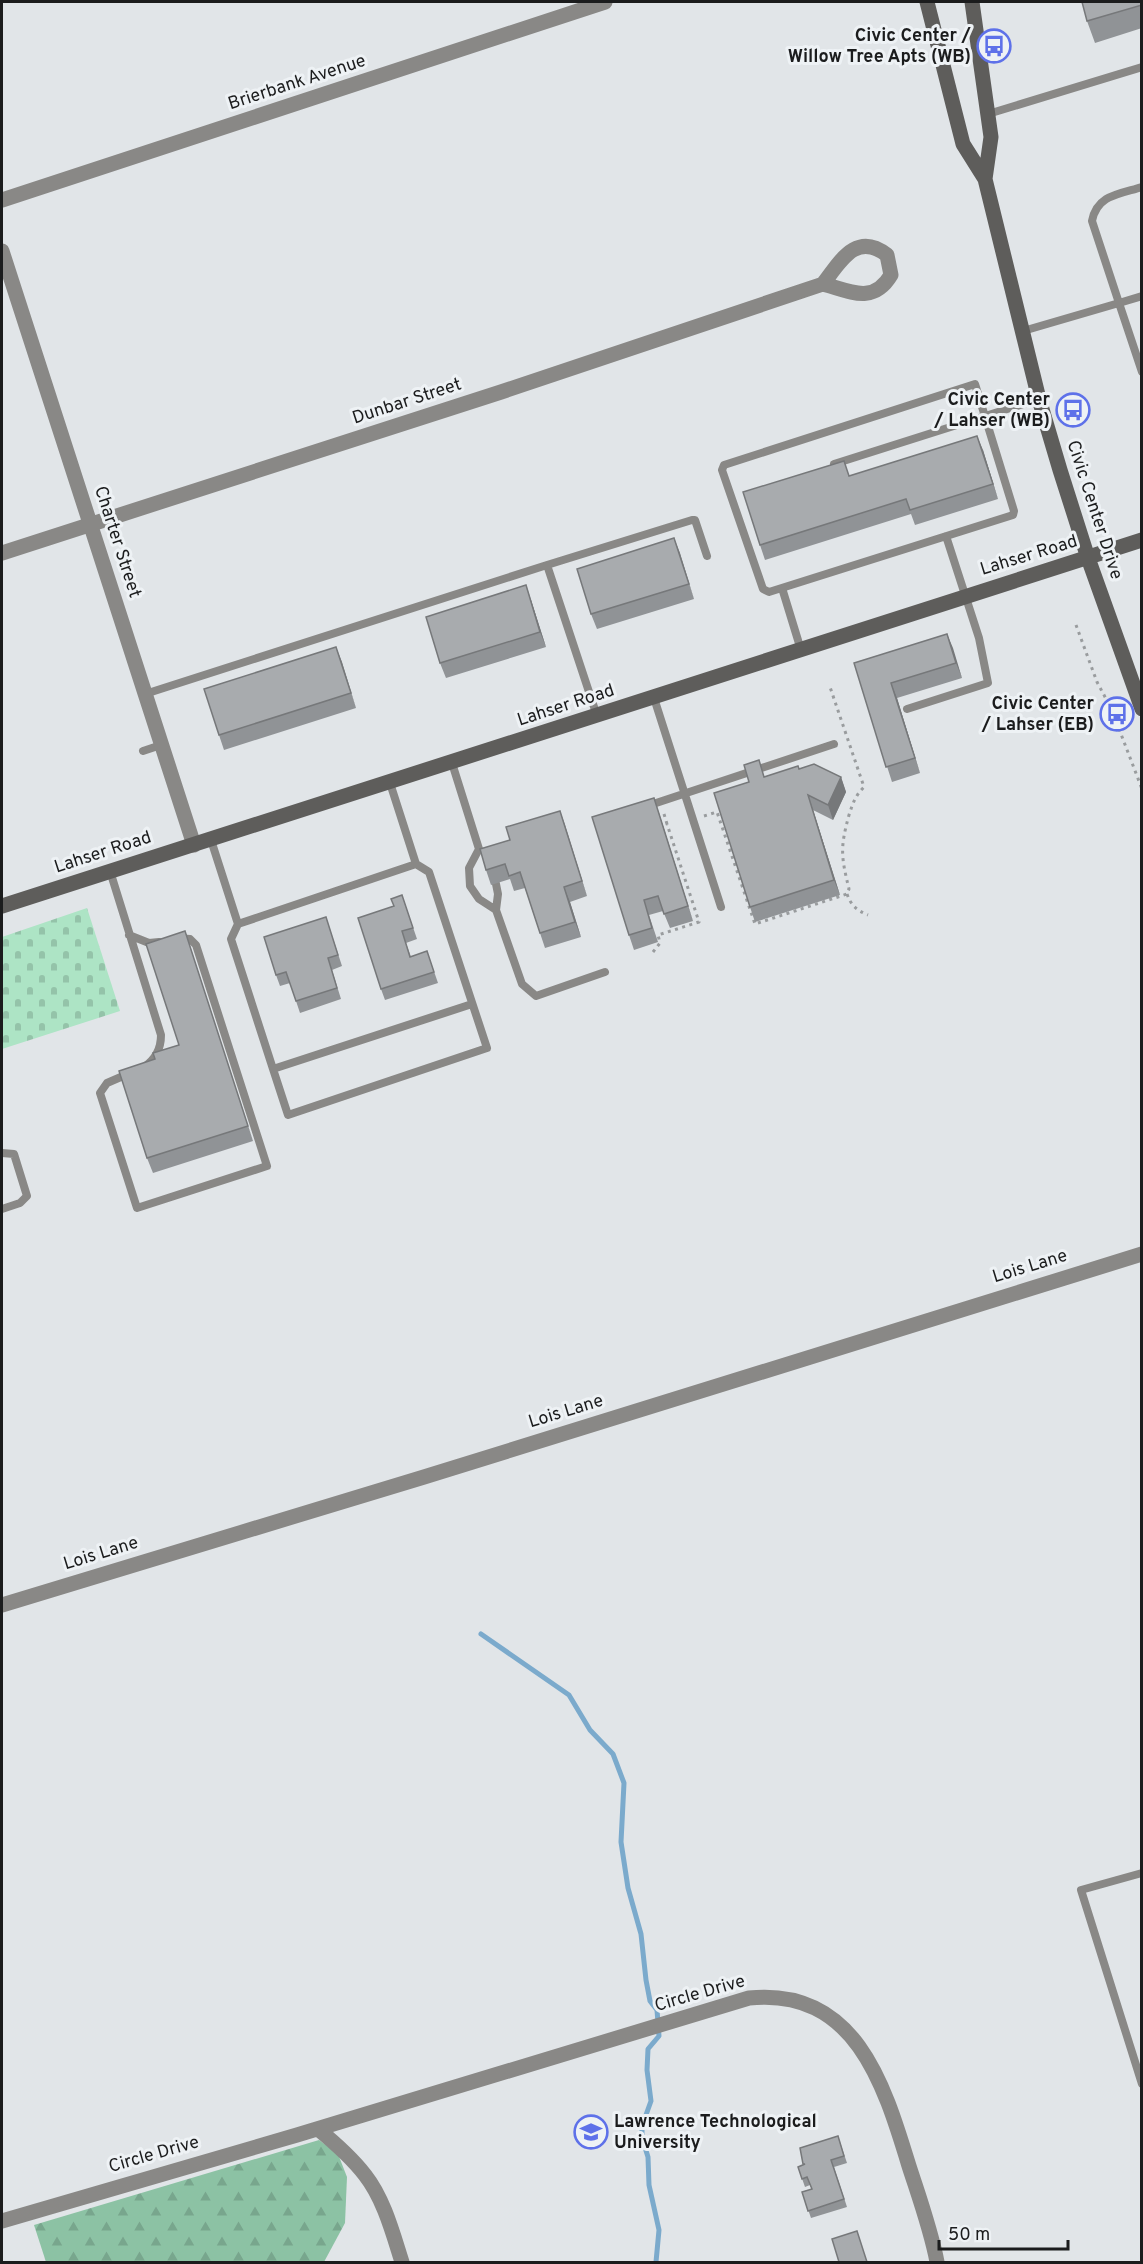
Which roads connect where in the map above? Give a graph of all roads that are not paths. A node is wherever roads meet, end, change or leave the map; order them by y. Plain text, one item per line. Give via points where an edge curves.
1 (605, 2) edge
2 (927, 2) edge
3 (972, 2) edge
4 (1142, 67) edge
5 (988, 114) junction
6 (985, 179) junction
7 (1142, 187) edge
8 (2, 200) edge
9 (2, 250) edge
10 (823, 284) dead end
11 (1142, 296) edge
12 (1119, 303) junction
13 (1023, 331) junction
14 (1142, 372) edge
15 (1039, 399) junction
16 (985, 415) junction
17 (820, 469) edge
18 (743, 494) edge
19 (732, 497) junction
20 (91, 524) junction
21 (946, 536) junction
22 (1142, 540) edge
23 (2, 553) edge
24 (708, 556) dead end
25 (1088, 558) junction
26 (547, 565) junction
27 (782, 588) junction
28 (967, 596) junction
29 (801, 650) junction
30 (145, 694) junction
31 (654, 698) junction
32 (907, 709) dead end
33 (1142, 709) edge
34 (597, 716) junction
35 (834, 744) dead end
36 (161, 745) junction
37 (143, 751) dead end
38 (452, 763) junction
39 (390, 783) junction
40 (685, 794) junction
41 (635, 810) edge
42 (211, 840) junction
43 (194, 845) junction
44 (416, 864) junction
45 (110, 871) junction
46 (496, 884) edge
47 (2, 906) edge
48 (721, 907) dead end
49 (496, 910) junction
50 (238, 924) junction
51 (129, 935) junction
52 (604, 972) dead end
53 (472, 1004) junction
54 (273, 1070) junction
55 (2, 1153) edge
56 (2, 1209) edge
57 (1142, 1254) edge
58 (2, 1605) edge
59 (1142, 1873) edge
60 (1142, 2084) edge
61 (318, 2128) junction
62 (2, 2221) edge
63 (402, 2262) edge
64 (937, 2262) edge

1 - 8 street, Brierbank Avenue
2 - 6 main road, Civic Center Drive via 963,144
3 - 5 main road, Civic Center Drive
4 - 5 lane
5 - 6 main road, Civic Center Drive via 991,137
6 - 13 main road, Civic Center Drive
7 - 12 lane via 1104,199 1094,209 1092,221
9 - 20 street, Charter Street
10 - 20 street, Dunbar Street
11 - 12 lane
12 - 13 lane
12 - 14 lane
13 - 15 main road, Civic Center Drive
15 - 16 lane
15 - 25 main road, Civic Center Drive
16 - 17 lane
16 - 19 lane via 975,384 724,465 722,470
16 - 21 lane via 1013,515
18 - 19 lane
19 - 27 lane via 763,589 769,592
20 - 23 street, Dunbar Street
20 - 30 street, Charter Street
21 - 27 lane
21 - 28 lane
22 - 25 main road, Lahser Road
24 - 26 lane via 692,520
25 - 28 main road, Lahser Road
25 - 33 main road, Civic Center Drive
26 - 30 lane
26 - 34 lane
27 - 29 lane
28 - 29 main road, Lahser Road
28 - 32 lane via 988,683
29 - 31 main road, Lahser Road
30 - 36 street, Charter Street
31 - 34 main road, Lahser Road
31 - 40 lane
34 - 38 main road, Lahser Road
35 - 40 lane
36 - 37 lane
36 - 43 street, Charter Street
38 - 39 main road, Lahser Road
38 - 49 lane via 481,852 469,868 470,886
39 - 42 main road, Lahser Road
39 - 44 lane
40 - 41 lane
40 - 48 lane
42 - 43 main road, Lahser Road
42 - 50 lane
43 - 45 main road, Lahser Road
44 - 50 lane
44 - 53 lane via 429,872
45 - 47 main road, Lahser Road
45 - 51 lane
46 - 49 lane
49 - 52 lane via 522,984 536,996
50 - 54 lane via 231,939
51 - 51 lane via 161,1043 148,1065 107,1083 100,1093 137,1208 267,1166 196,945 185,937 149,943
53 - 54 lane
53 - 54 lane via 488,1048 288,1115
55 - 56 lane via 14,1154 27,1196
57 - 58 street, Lois Lane
59 - 60 lane via 1081,1890
61 - 62 street, Circle Drive
61 - 63 street via 367,2177
61 - 64 street, Circle Drive via 749,1998 788,1998 828,2016 857,2043 873,2067 886,2093

